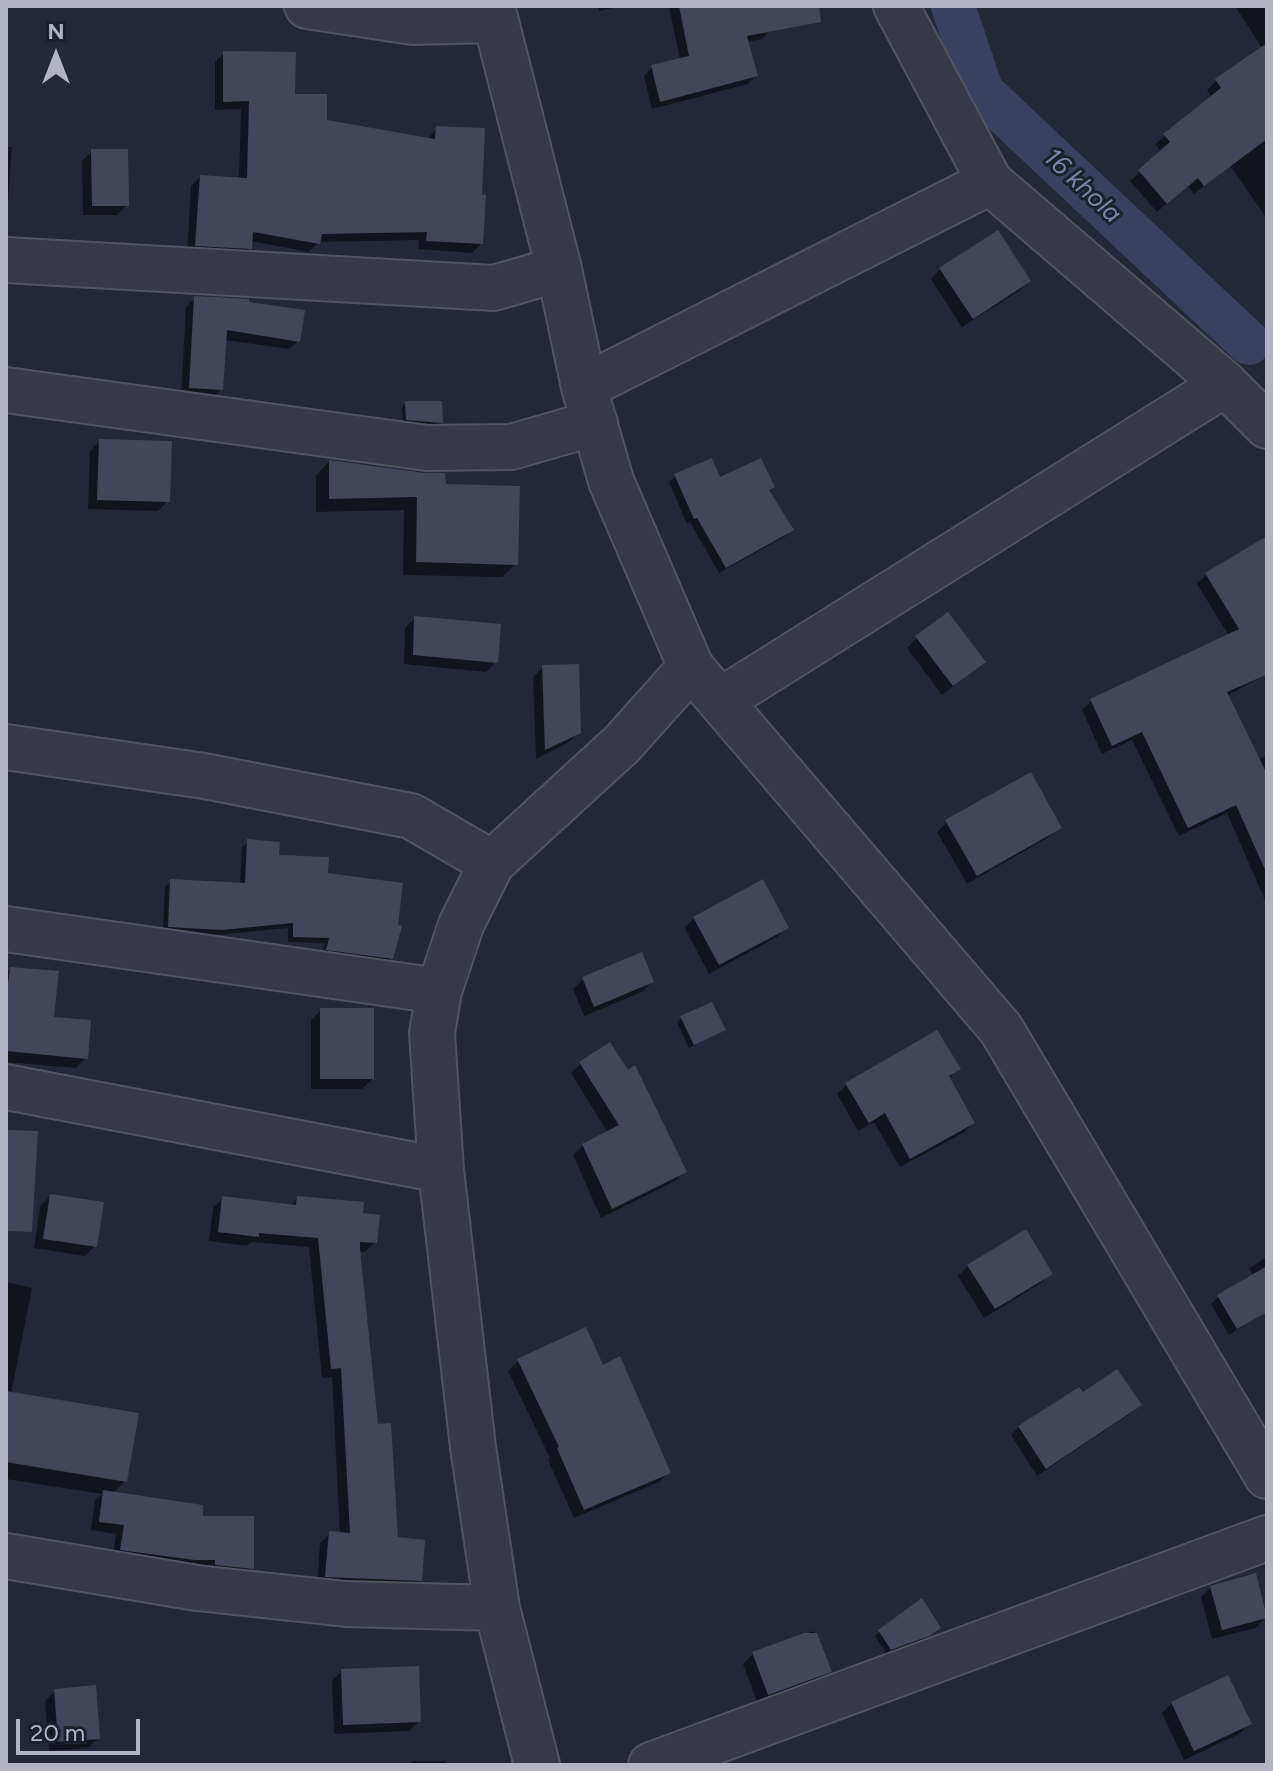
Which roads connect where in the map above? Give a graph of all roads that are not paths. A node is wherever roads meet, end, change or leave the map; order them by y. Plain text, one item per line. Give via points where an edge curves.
1 (307, 6) edge
2 (896, 6) edge
3 (493, 13) edge
4 (990, 182) junction
5 (6, 260) edge
6 (559, 269) junction
7 (1225, 384) junction
8 (6, 390) edge
9 (589, 405) junction
10 (1267, 426) edge
11 (691, 667) junction
12 (720, 701) junction
13 (6, 747) edge
14 (492, 863) junction
15 (6, 929) edge
16 (439, 991) junction
17 (6, 1087) edge
18 (441, 1170) junction
19 (1267, 1476) edge
20 (1267, 1538) edge
21 (6, 1556) edge
22 (497, 1608) junction
23 (537, 1765) edge
24 (651, 1765) edge

1 - 3 street via 413,22
2 - 4 street
3 - 6 street
4 - 7 street
4 - 9 street
5 - 6 street via 494,288
6 - 9 street
7 - 10 street
7 - 12 street
8 - 9 street via 427,448 511,447
9 - 11 street via 611,481
11 - 12 street
11 - 14 street via 622,744
12 - 19 street via 1001,1029
13 - 14 street via 204,776 411,816
14 - 16 street via 461,925
15 - 16 street
16 - 18 street via 432,1033
17 - 18 street
18 - 22 street
20 - 24 street
21 - 22 street via 197,1588 346,1604
22 - 23 street

